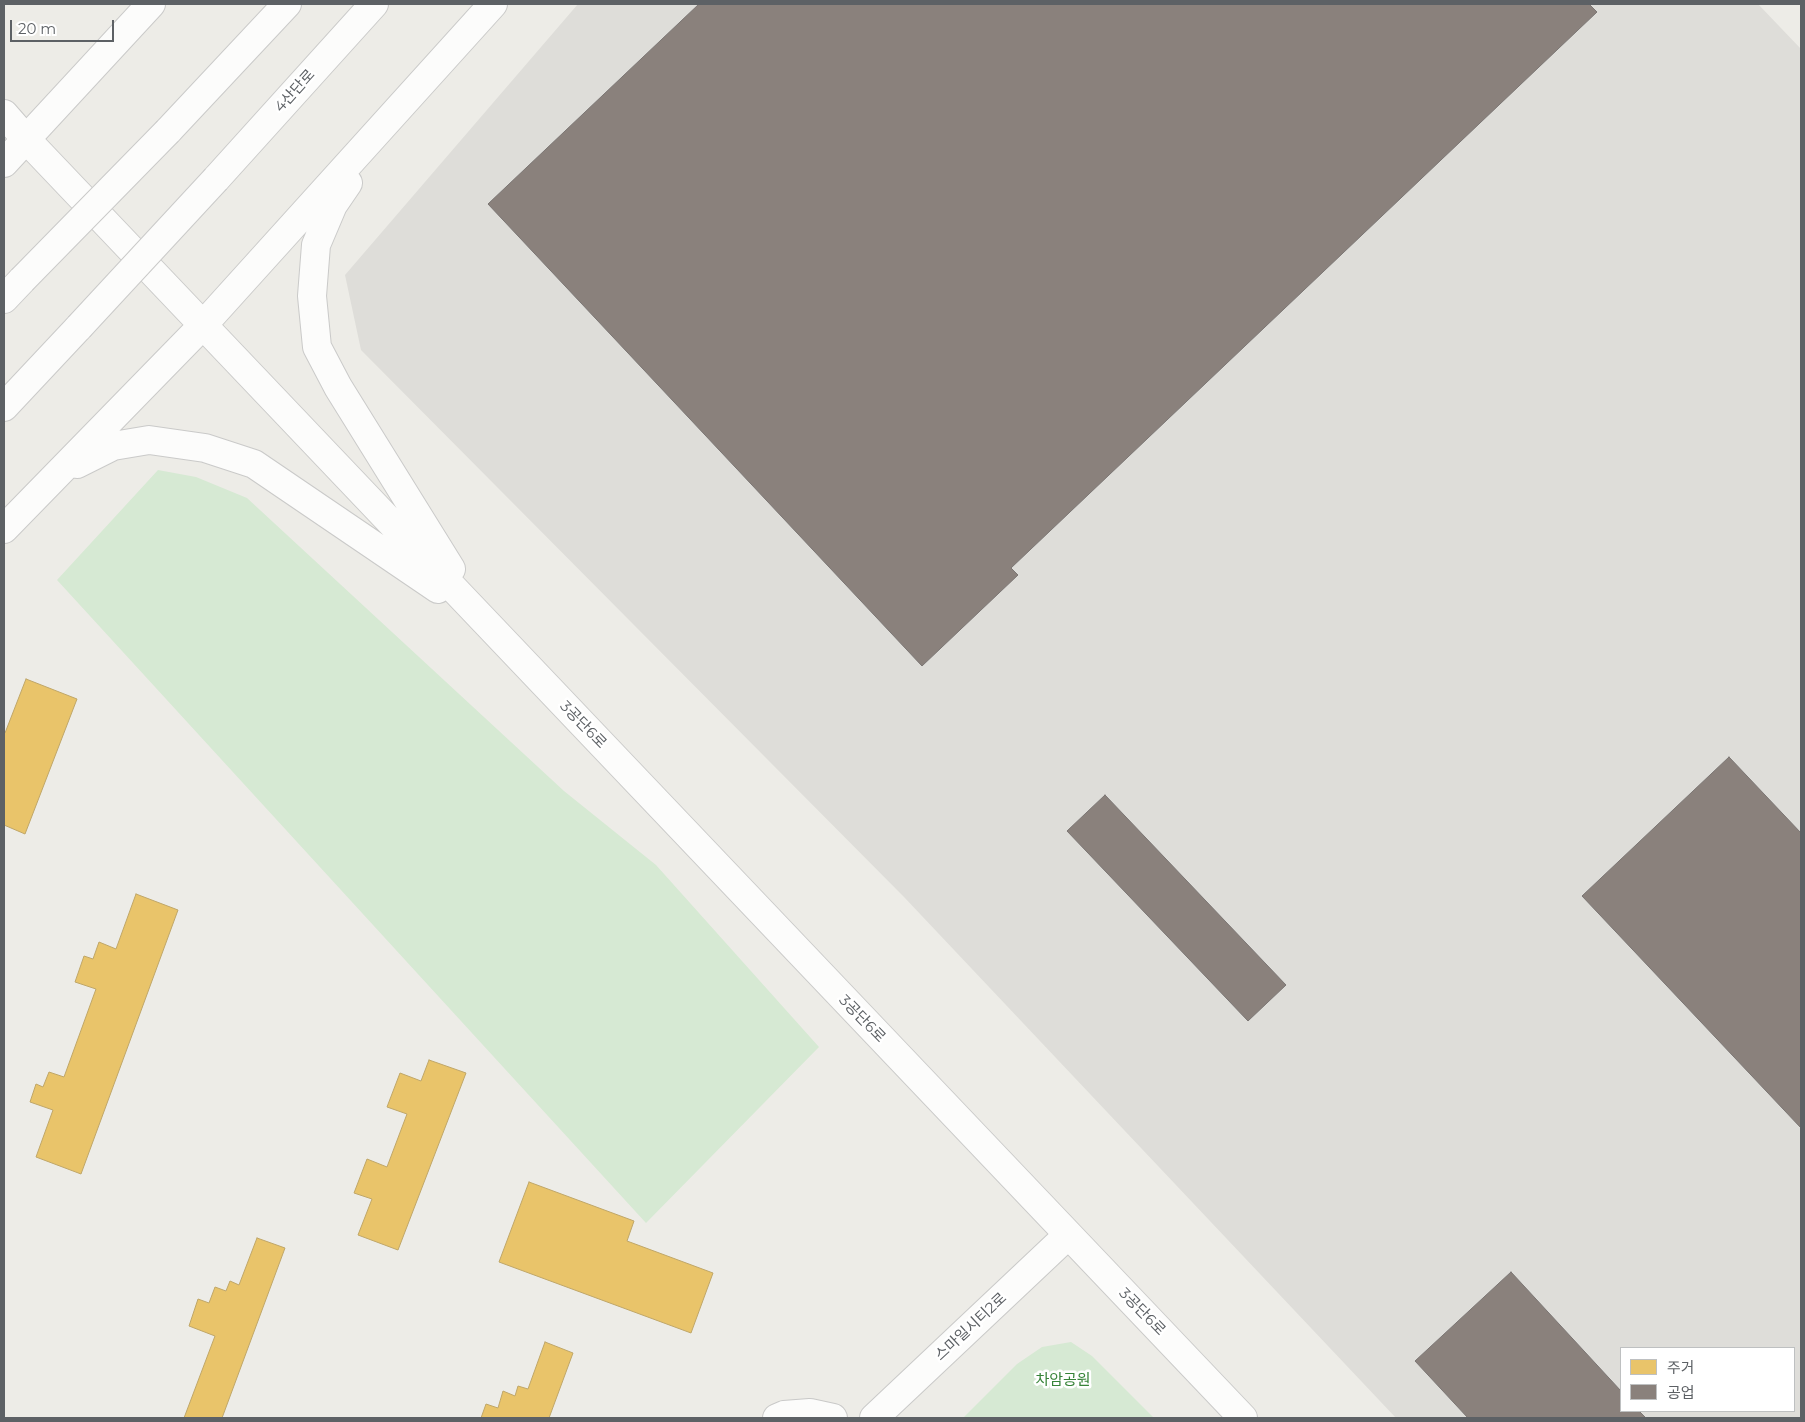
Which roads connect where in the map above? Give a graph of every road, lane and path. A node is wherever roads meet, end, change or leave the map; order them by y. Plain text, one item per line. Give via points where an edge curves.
1 (151, 4) edge
2 (288, 4) edge
3 (374, 4) edge
4 (493, 4) edge
5 (404, 102) junction
6 (4, 114) edge
7 (26, 138) junction
8 (4, 163) edge
9 (13, 289) edge
10 (203, 325) junction
11 (4, 407) edge
12 (58, 473) junction
13 (4, 529) edge
14 (482, 619) junction
15 (1068, 1235) junction
16 (777, 1418) edge
17 (833, 1418) edge
18 (874, 1418) edge
19 (1243, 1418) edge

1 - 7 street
2 - 9 street, bridge
3 - 11 street, 4산단로, bridge
4 - 5 street
5 - 10 street
5 - 14 street via 333,205 316,245 312,296 316,346 338,387
6 - 7 street
7 - 8 street
7 - 10 street
10 - 12 street
10 - 14 street
12 - 13 street
12 - 14 street via 113,446 149,440 205,448 254,464
14 - 15 street, 3공단6로
15 - 18 street, 스마일시티2로
15 - 19 street, 3공단6로
16 - 17 street via 810,1412

